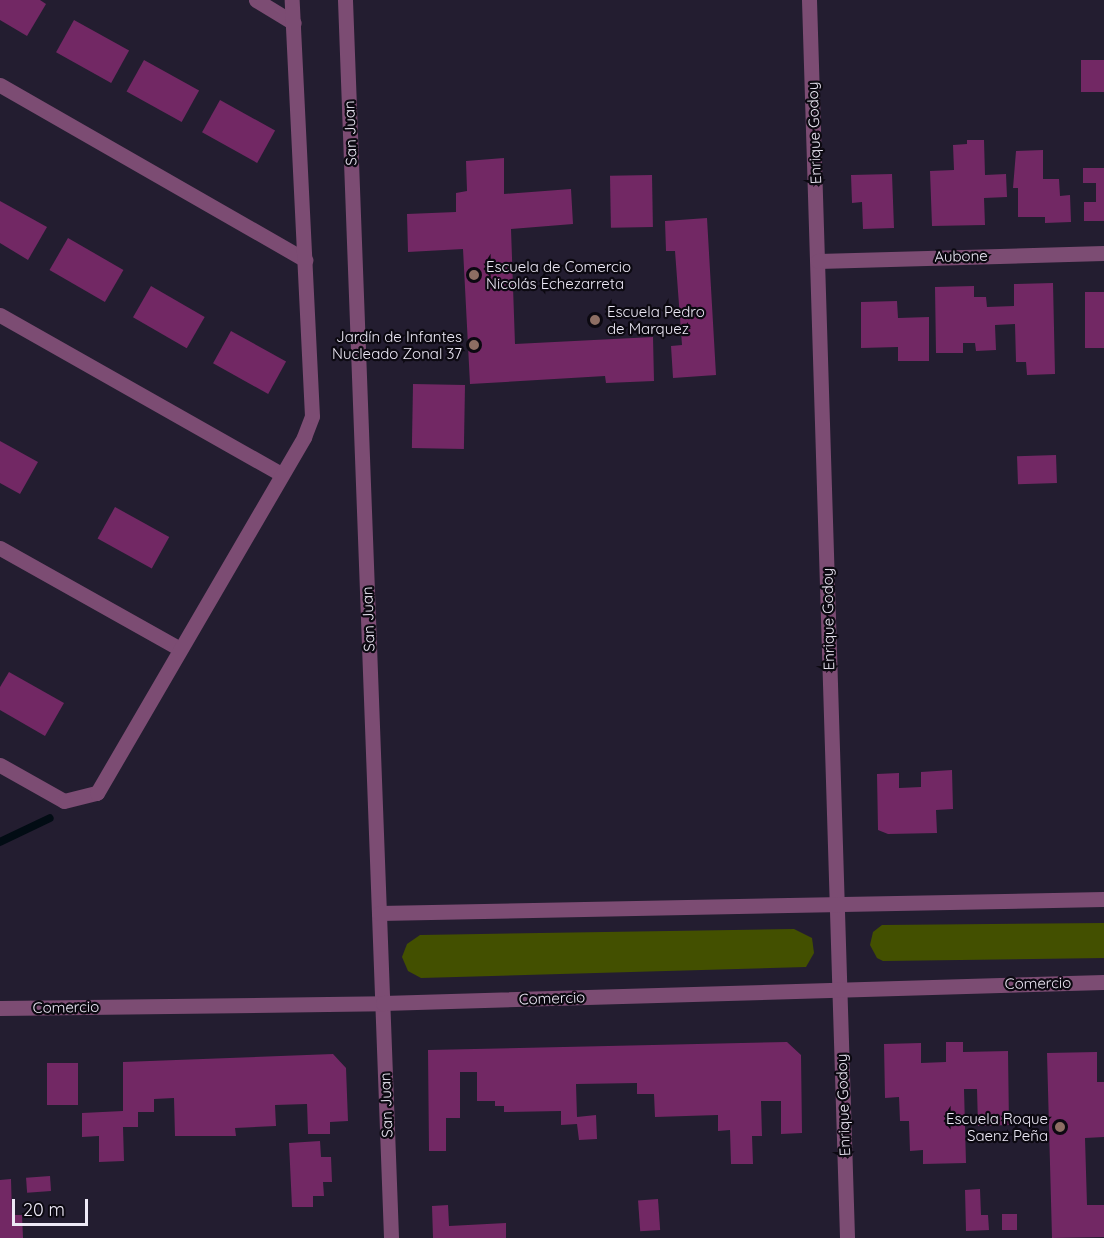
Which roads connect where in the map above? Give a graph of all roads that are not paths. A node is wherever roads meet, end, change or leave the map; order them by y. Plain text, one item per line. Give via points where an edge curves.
1 (256, 0) edge
2 (292, 0) edge
3 (345, 0) edge
4 (809, 0) edge
5 (294, 23) junction
6 (0, 85) edge
7 (1104, 253) edge
8 (305, 260) junction
9 (818, 261) junction
10 (0, 315) edge
11 (280, 474) junction
12 (0, 548) edge
13 (180, 649) junction
14 (0, 765) edge
15 (1104, 899) edge
16 (836, 903) junction
17 (379, 913) junction
18 (1104, 982) edge
19 (839, 988) junction
20 (383, 1003) junction
21 (0, 1008) edge
22 (391, 1238) edge
23 (847, 1238) edge

1 - 5 street
2 - 5 street
3 - 17 street, San Juan
4 - 9 street, Enrique Godoy
5 - 8 street
6 - 8 street
7 - 9 street, Aubone
8 - 11 street via 312,416 304,437
9 - 16 street, Enrique Godoy
10 - 11 street
11 - 13 street
12 - 13 street
13 - 14 street via 97,793 64,801
15 - 16 street
16 - 17 street
16 - 19 street, Enrique Godoy
17 - 20 street, San Juan
18 - 19 street, Comercio
19 - 20 street, Comercio
19 - 23 street, Enrique Godoy
20 - 21 street, Comercio
20 - 22 street, San Juan

